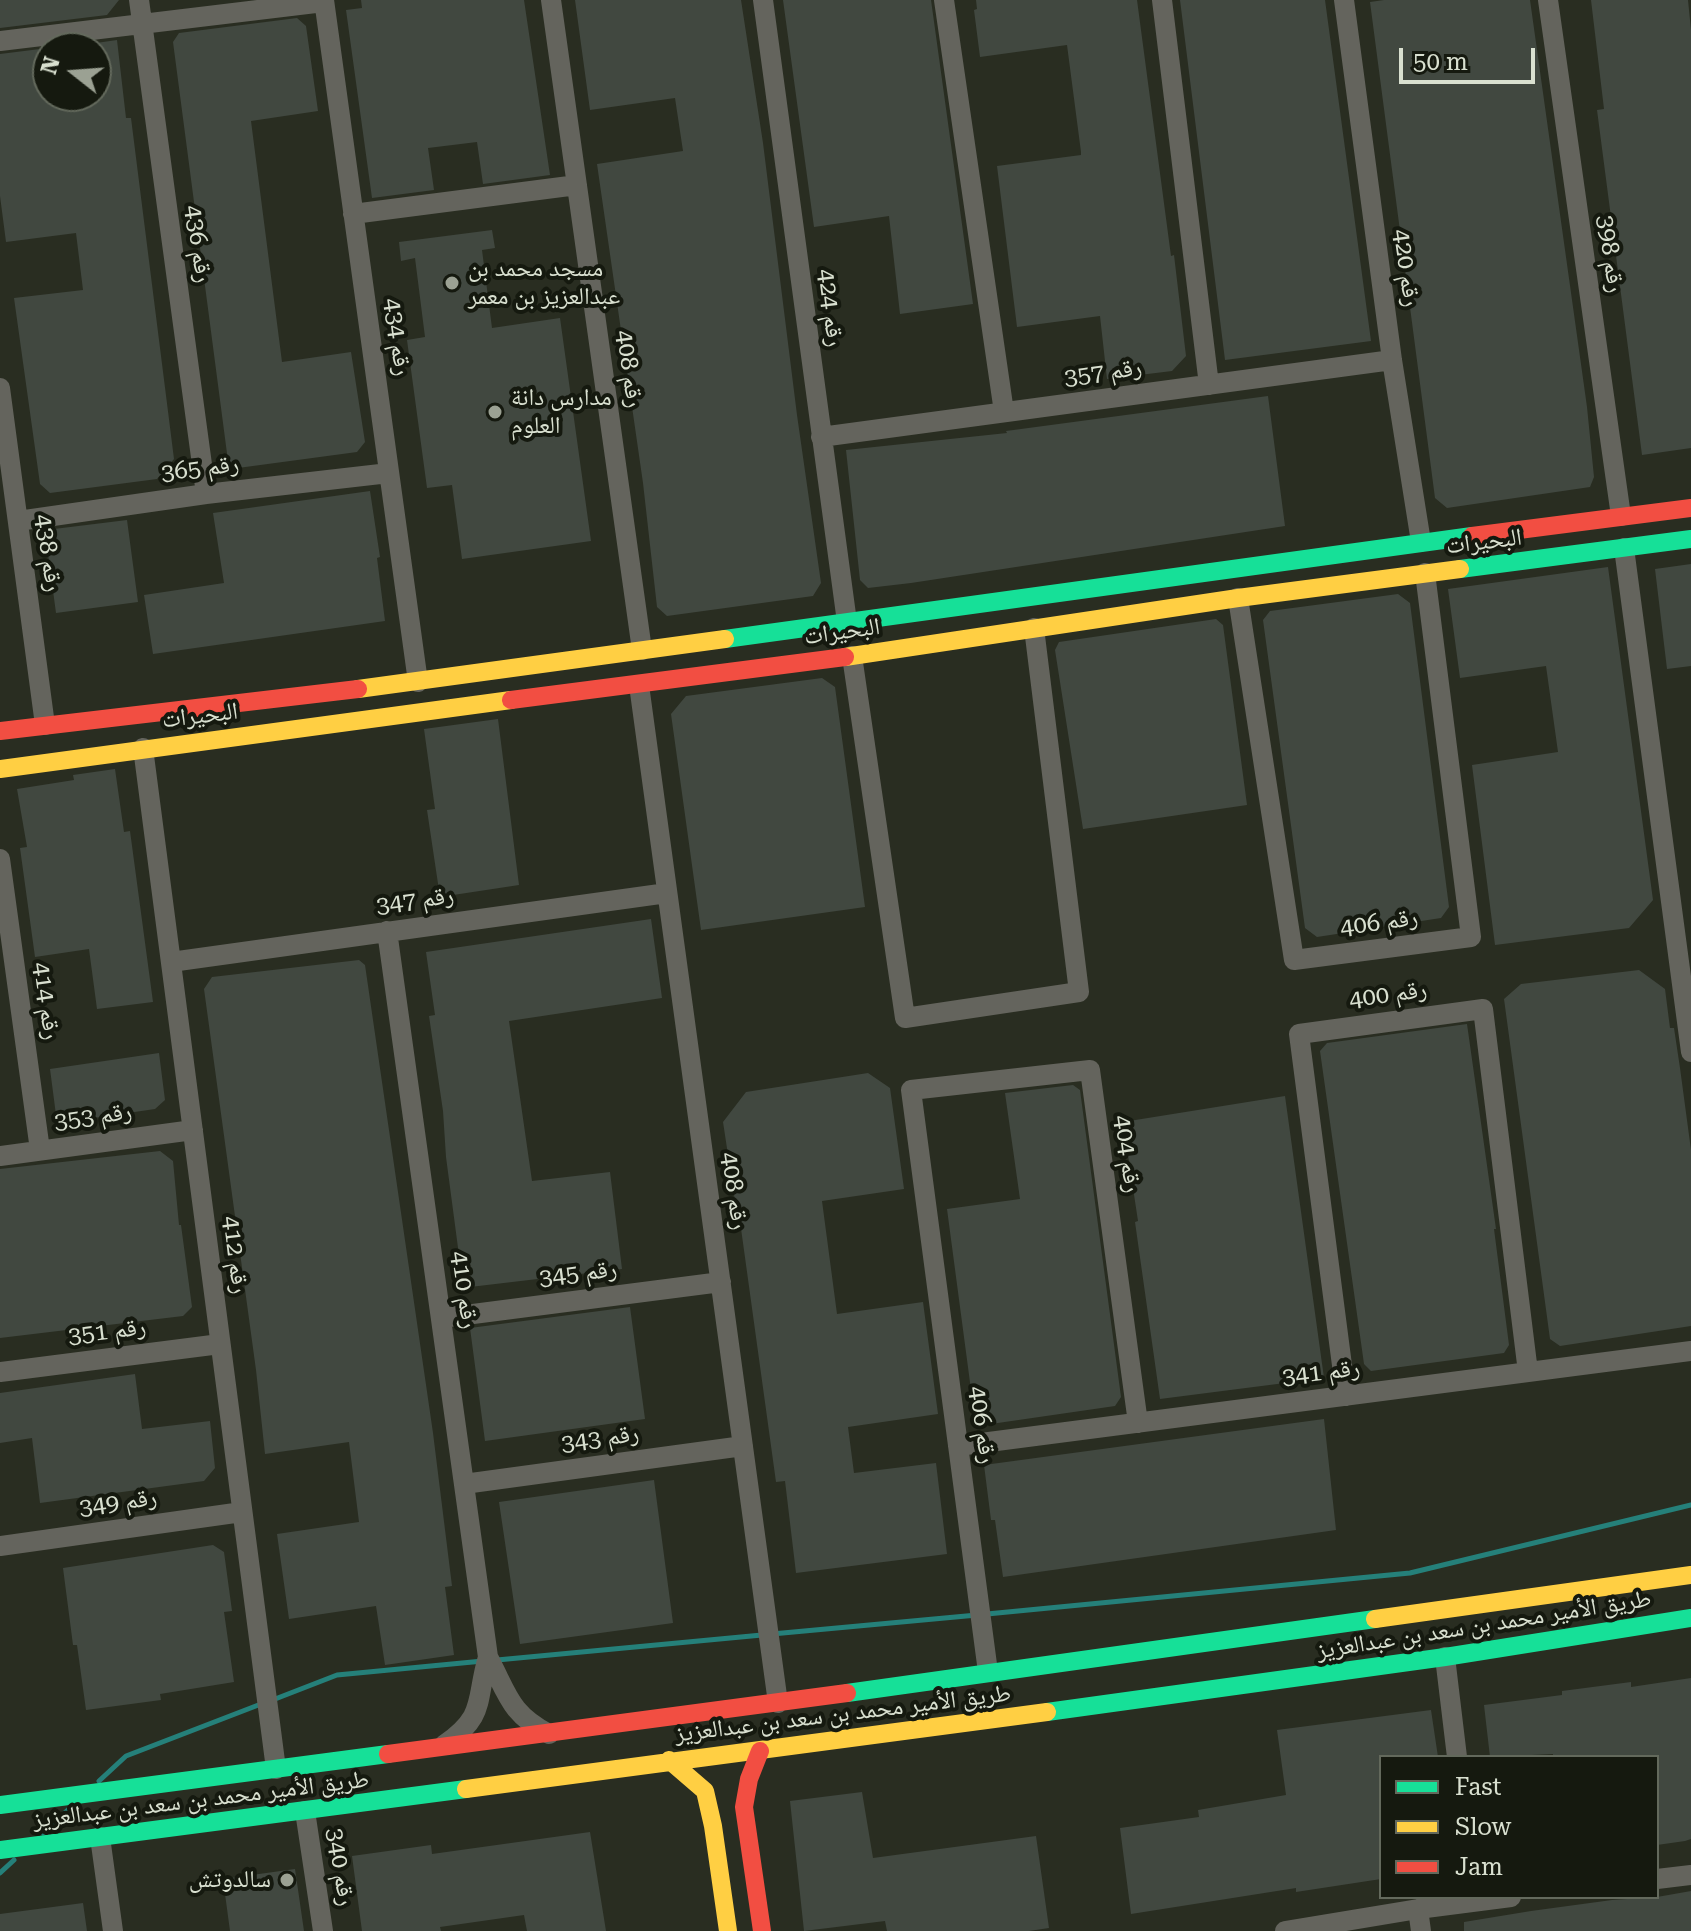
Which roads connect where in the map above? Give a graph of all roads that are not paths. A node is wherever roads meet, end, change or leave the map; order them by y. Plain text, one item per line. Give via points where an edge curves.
1 (139, 0) edge
2 (551, 0) edge
3 (763, 0) edge
4 (944, 0) edge
5 (1162, 0) edge
6 (1344, 0) edge
7 (1548, 0) edge
8 (324, 1) edge
9 (142, 24) junction
10 (0, 41) edge
11 (577, 185) junction
12 (353, 214) junction
13 (1392, 360) junction
14 (1209, 385) junction
15 (0, 388) edge
16 (1004, 412) junction
17 (821, 437) junction
18 (389, 473) junction
19 (206, 494) junction
20 (1691, 508) edge
21 (1621, 516) junction
22 (18, 521) junction
23 (1691, 539) edge
24 (1421, 542) junction
25 (1624, 548) junction
26 (1425, 573) junction
27 (1238, 598) junction
28 (847, 622) junction
29 (1034, 628) junction
30 (642, 650) junction
31 (852, 656) junction
32 (414, 682) junction
33 (639, 685) junction
34 (415, 713) junction
35 (45, 725) junction
36 (0, 731) edge
37 (143, 748) junction
38 (0, 769) edge
39 (0, 859) edge
40 (667, 893) junction
41 (387, 931) junction
42 (171, 962) junction
43 (9, 992) edge
44 (1691, 1052) edge
45 (911, 1090) joint
46 (193, 1130) junction
47 (40, 1150) junction
48 (0, 1156) edge
49 (721, 1282) junction
50 (442, 1318) junction
51 (220, 1344) junction
52 (1691, 1351) edge
53 (0, 1372) edge
54 (1528, 1372) junction
55 (1346, 1396) junction
56 (1138, 1423) junction
57 (743, 1446) junction
58 (958, 1446) junction
59 (464, 1484) junction
60 (242, 1512) junction
61 (0, 1546) edge
62 (1691, 1575) edge
63 (1691, 1618) edge
64 (488, 1657) junction
65 (1445, 1657) junction
66 (988, 1672) junction
67 (778, 1703) junction
68 (549, 1734) junction
69 (439, 1748) junction
70 (760, 1751) junction
71 (1457, 1755) edge
72 (669, 1760) junction
73 (276, 1769) junction
74 (0, 1805) edge
75 (305, 1811) junction
76 (746, 1823) junction
77 (713, 1826) junction
78 (100, 1837) junction
79 (0, 1850) edge
80 (1691, 1875) edge
81 (1659, 1879) edge
82 (1475, 1899) edge
83 (1418, 1909) junction
84 (113, 1931) edge
85 (323, 1931) edge
86 (728, 1931) edge
87 (762, 1931) edge
88 (1285, 1931) edge
89 (1421, 1931) edge

1 - 9 street, رقم 436
2 - 11 street, رقم 408
3 - 17 street, رقم 424
4 - 16 street
5 - 14 street
6 - 13 street, رقم 420
7 - 21 street, رقم 398
8 - 9 street
8 - 12 street, رقم 434
9 - 10 street
9 - 19 street, رقم 436
11 - 12 street
11 - 30 street, رقم 408
12 - 18 street, رقم 434
13 - 14 street, رقم 357
13 - 24 street, رقم 420
14 - 16 street, رقم 357
15 - 22 street, رقم 438
16 - 17 street, رقم 357
17 - 28 street, رقم 424
18 - 19 street, رقم 365
18 - 32 street, رقم 434
19 - 22 street, رقم 365
20 - 21 street, البحيرات
21 - 24 street, البحيرات
22 - 35 street, رقم 438
23 - 25 street, البحيرات
24 - 28 street, البحيرات
25 - 26 street, البحيرات
25 - 44 street
26 - 27 street, البحيرات
26 - 27 street, رقم 406 via 1471,937 1338,955 1294,960
27 - 29 street, البحيرات
28 - 30 street, البحيرات
29 - 31 street, البحيرات
29 - 31 street via 1079,992 905,1018
30 - 32 street, البحيرات
31 - 33 street, البحيرات
32 - 34 street
32 - 35 street, البحيرات
33 - 34 street, البحيرات
33 - 40 street, رقم 408
34 - 37 street, البحيرات
35 - 36 street, البحيرات
37 - 38 street, البحيرات
37 - 42 street, رقم 412
39 - 43 street, رقم 414
40 - 41 street, رقم 347
40 - 49 street, رقم 408
41 - 42 street, رقم 347
41 - 50 street, رقم 410
42 - 46 street, رقم 412
43 - 47 street, رقم 414
45 - 56 street, رقم 404 via 1090,1070
45 - 58 street, رقم 406
46 - 47 street, رقم 353
46 - 51 street, رقم 412
47 - 48 street, رقم 353
49 - 50 street, رقم 345
49 - 57 street, رقم 408
50 - 59 street, رقم 410
51 - 53 street, رقم 351
51 - 60 street, رقم 412
52 - 54 street, رقم 341
54 - 55 street, رقم 341
54 - 55 street, رقم 400 via 1483,1009 1299,1034
55 - 56 street, رقم 341
56 - 58 street, رقم 341
57 - 59 street, رقم 343
57 - 67 street, رقم 408
58 - 66 street, رقم 406
59 - 64 street, رقم 410
60 - 61 street, رقم 349
60 - 73 street, رقم 412
62 - 66 street, طريق الأمير محمد بن سعد بن عبدالعزيز
63 - 65 street, طريق الأمير محمد بن سعد بن عبدالعزيز
64 - 68 street via 511,1705
64 - 69 street via 475,1716
65 - 70 street, طريق الأمير محمد بن سعد بن عبدالعزيز
65 - 71 street
66 - 67 street, طريق الأمير محمد بن سعد بن عبدالعزيز
67 - 68 street, طريق الأمير محمد بن سعد بن عبدالعزيز
68 - 69 street, طريق الأمير محمد بن سعد بن عبدالعزيز
69 - 73 street, طريق الأمير محمد بن سعد بن عبدالعزيز
70 - 72 street, طريق الأمير محمد بن سعد بن عبدالعزيز
70 - 76 street via 749,1779
72 - 75 street, طريق الأمير محمد بن سعد بن عبدالعزيز
72 - 77 street via 705,1791
73 - 74 street, طريق الأمير محمد بن سعد بن عبدالعزيز
75 - 78 street, طريق الأمير محمد بن سعد بن عبدالعزيز
75 - 85 street, رقم 340
76 - 77 street
76 - 87 street
77 - 86 street
78 - 79 street, طريق الأمير محمد بن سعد بن عبدالعزيز
78 - 84 street
80 - 81 street
82 - 83 street
83 - 88 street
83 - 89 street

